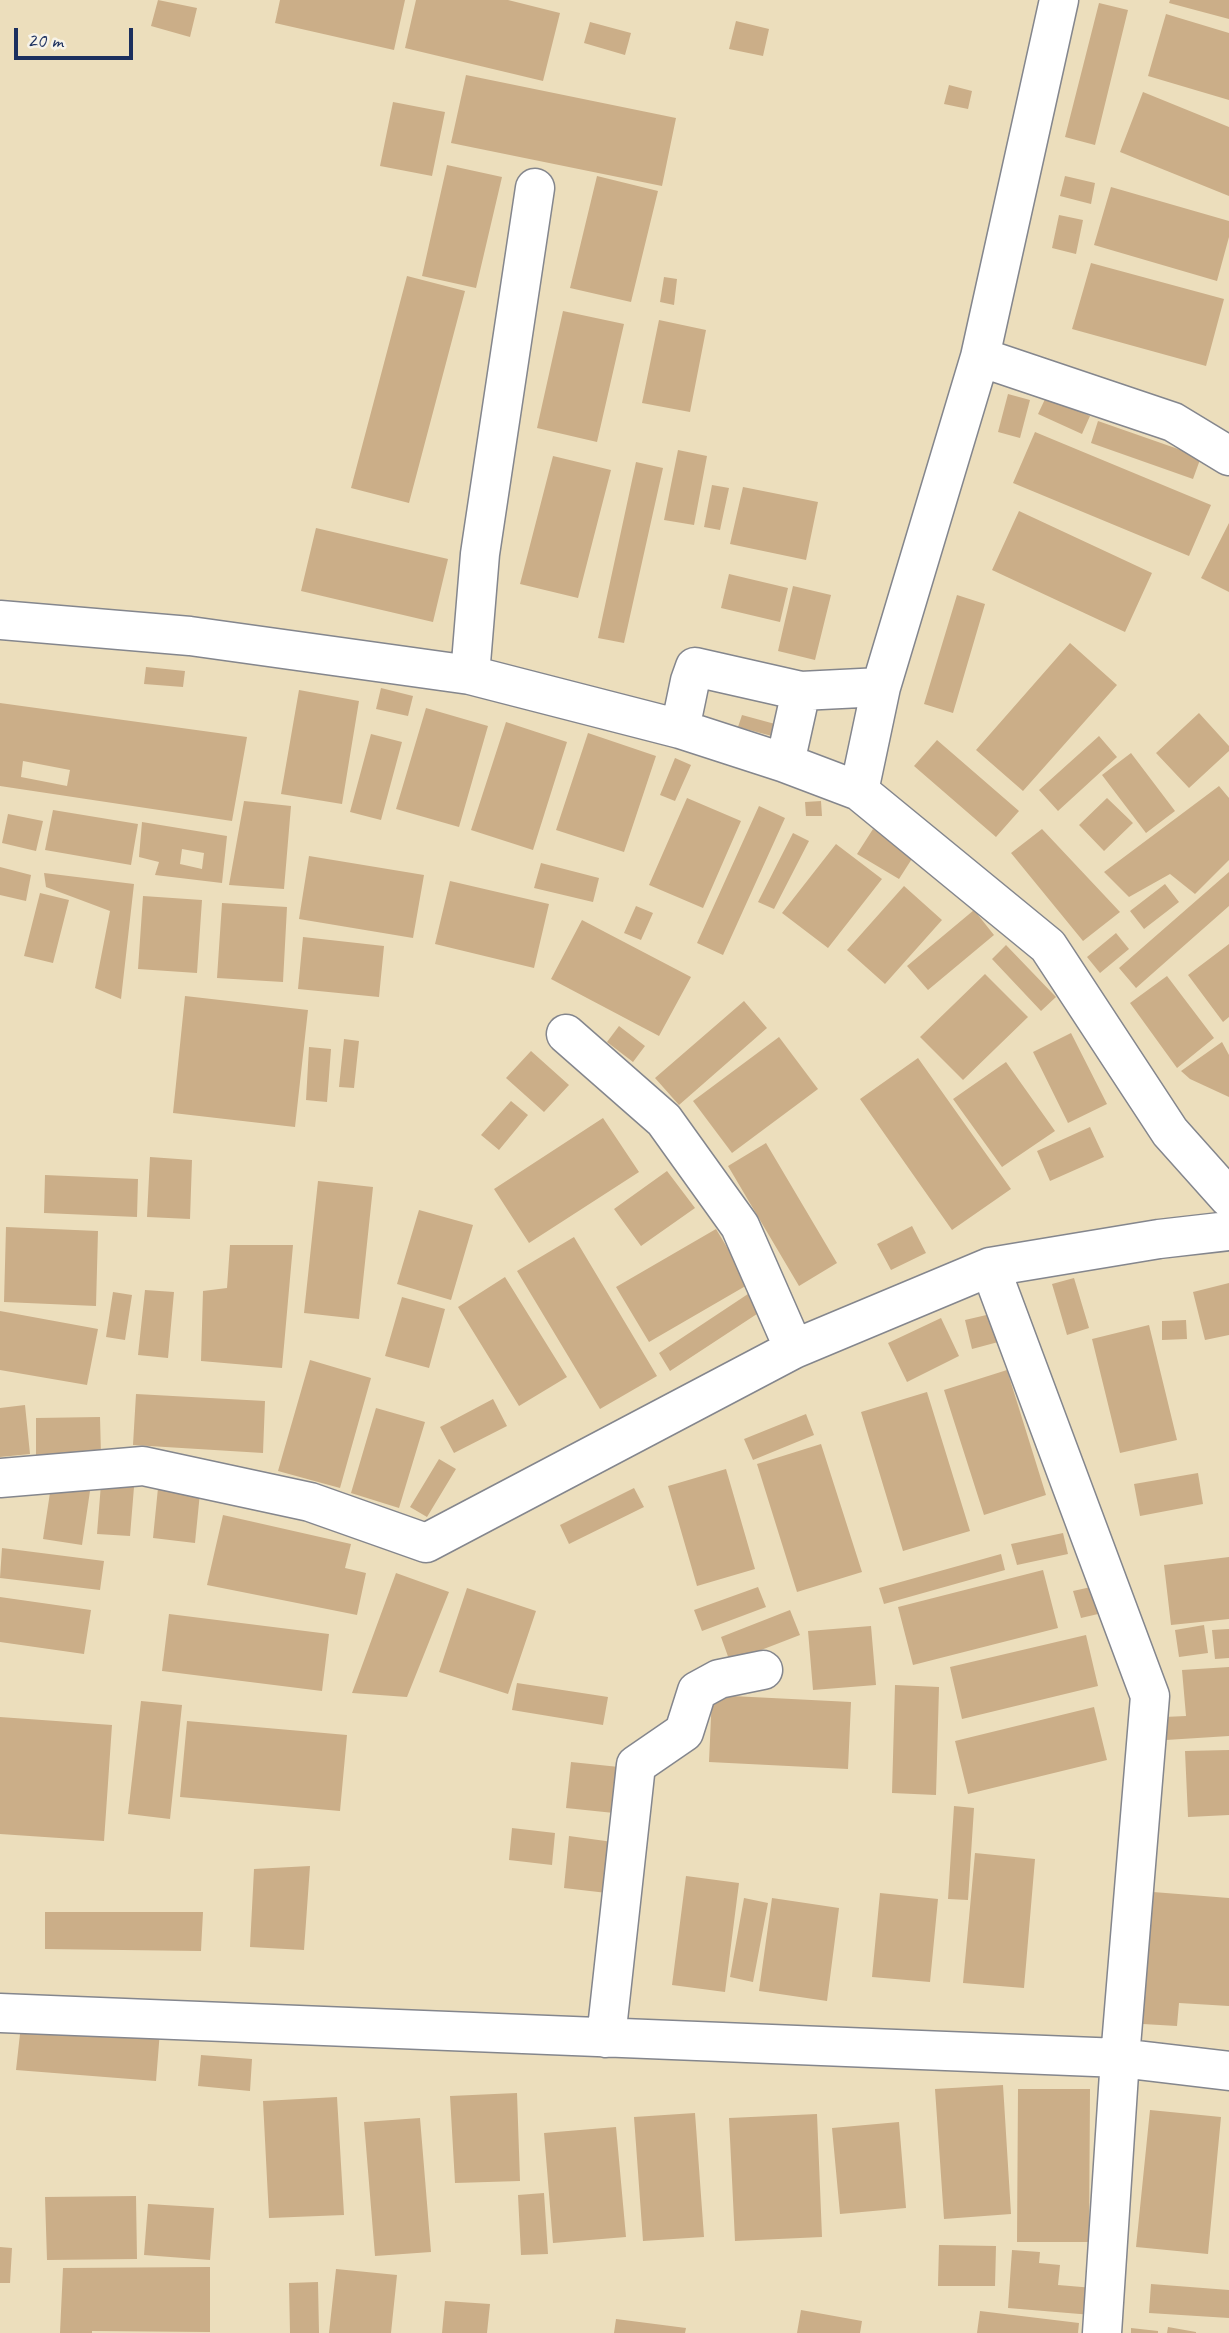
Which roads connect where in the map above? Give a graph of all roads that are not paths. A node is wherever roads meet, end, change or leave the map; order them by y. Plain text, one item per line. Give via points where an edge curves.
1 (1059, 0) edge
2 (535, 188) dead end
3 (980, 357) junction
4 (1229, 456) edge
5 (0, 620) edge
6 (470, 674) junction
7 (881, 687) junction
8 (801, 691) junction
9 (681, 729) junction
10 (785, 763) junction
11 (859, 791) junction
12 (566, 1034) dead end
13 (1229, 1199) edge
14 (1229, 1231) edge
15 (990, 1267) junction
16 (793, 1349) junction
17 (0, 1478) edge
18 (763, 1670) dead end
19 (0, 2013) edge
20 (606, 2038) junction
21 (1120, 2058) junction
22 (1229, 2071) edge
23 (1102, 2333) edge

1 - 3 street
2 - 6 street via 480,554
3 - 4 street via 1173,422
3 - 7 street
5 - 6 street via 190,636
6 - 9 street
7 - 8 street
7 - 11 street
8 - 9 street via 695,667
8 - 10 street
9 - 10 street
10 - 11 street
11 - 13 street via 1048,946 1170,1132
12 - 16 street via 664,1120 740,1226
14 - 15 street
15 - 16 street
15 - 21 street via 1150,1696
16 - 17 street via 426,1543 310,1502 143,1466
18 - 20 street via 719,1679 697,1691 684,1732 636,1765
19 - 20 street
20 - 21 street
21 - 22 street
21 - 23 street

